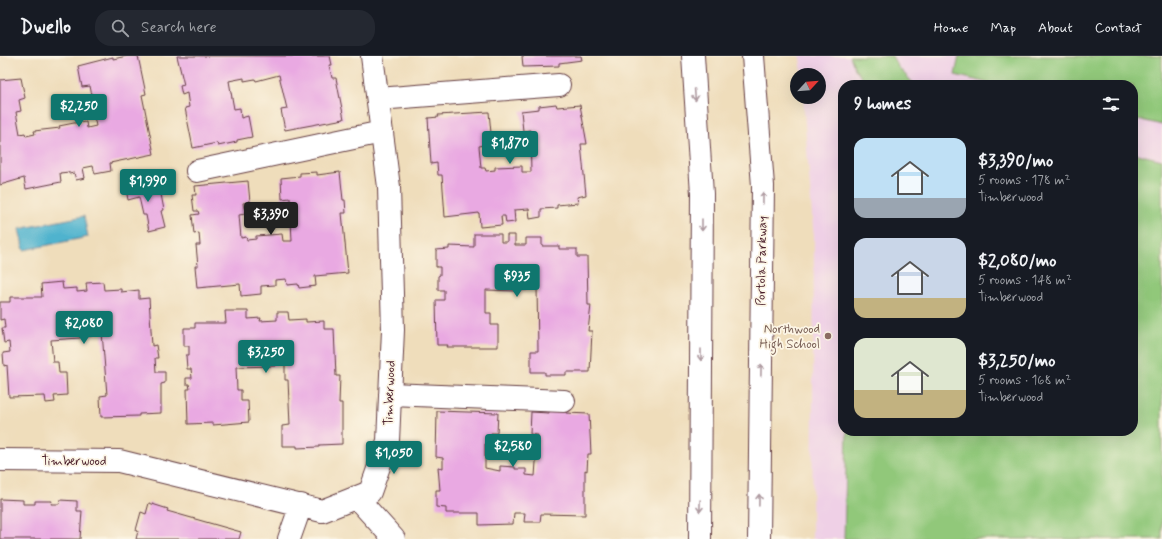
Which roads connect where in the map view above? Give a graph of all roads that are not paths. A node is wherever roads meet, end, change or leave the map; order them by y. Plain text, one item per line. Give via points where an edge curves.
1 (372, 56) edge
2 (693, 56) edge
3 (753, 56) edge
4 (559, 85) dead end
5 (378, 99) junction
6 (382, 132) junction
7 (197, 171) dead end
8 (390, 394) junction
9 (564, 401) dead end
10 (0, 460) edge
11 (356, 497) junction
12 (301, 505) junction
13 (290, 539) edge
14 (394, 539) edge
15 (700, 539) edge
16 (759, 539) edge

1 - 5 main road, Timberwood
2 -> 15 main road via 702,194
16 -> 3 main road, Portola Parkway via 763,186
4 - 5 main road
5 - 6 main road, Timberwood
6 - 7 main road
6 - 8 main road, Timberwood via 388,187 393,330
8 - 9 main road
8 - 11 main road, Timberwood via 388,441 370,492
10 - 12 main road, Timberwood via 119,461
11 - 12 main road, Timberwood via 322,511
11 - 14 main road
12 - 13 main road

